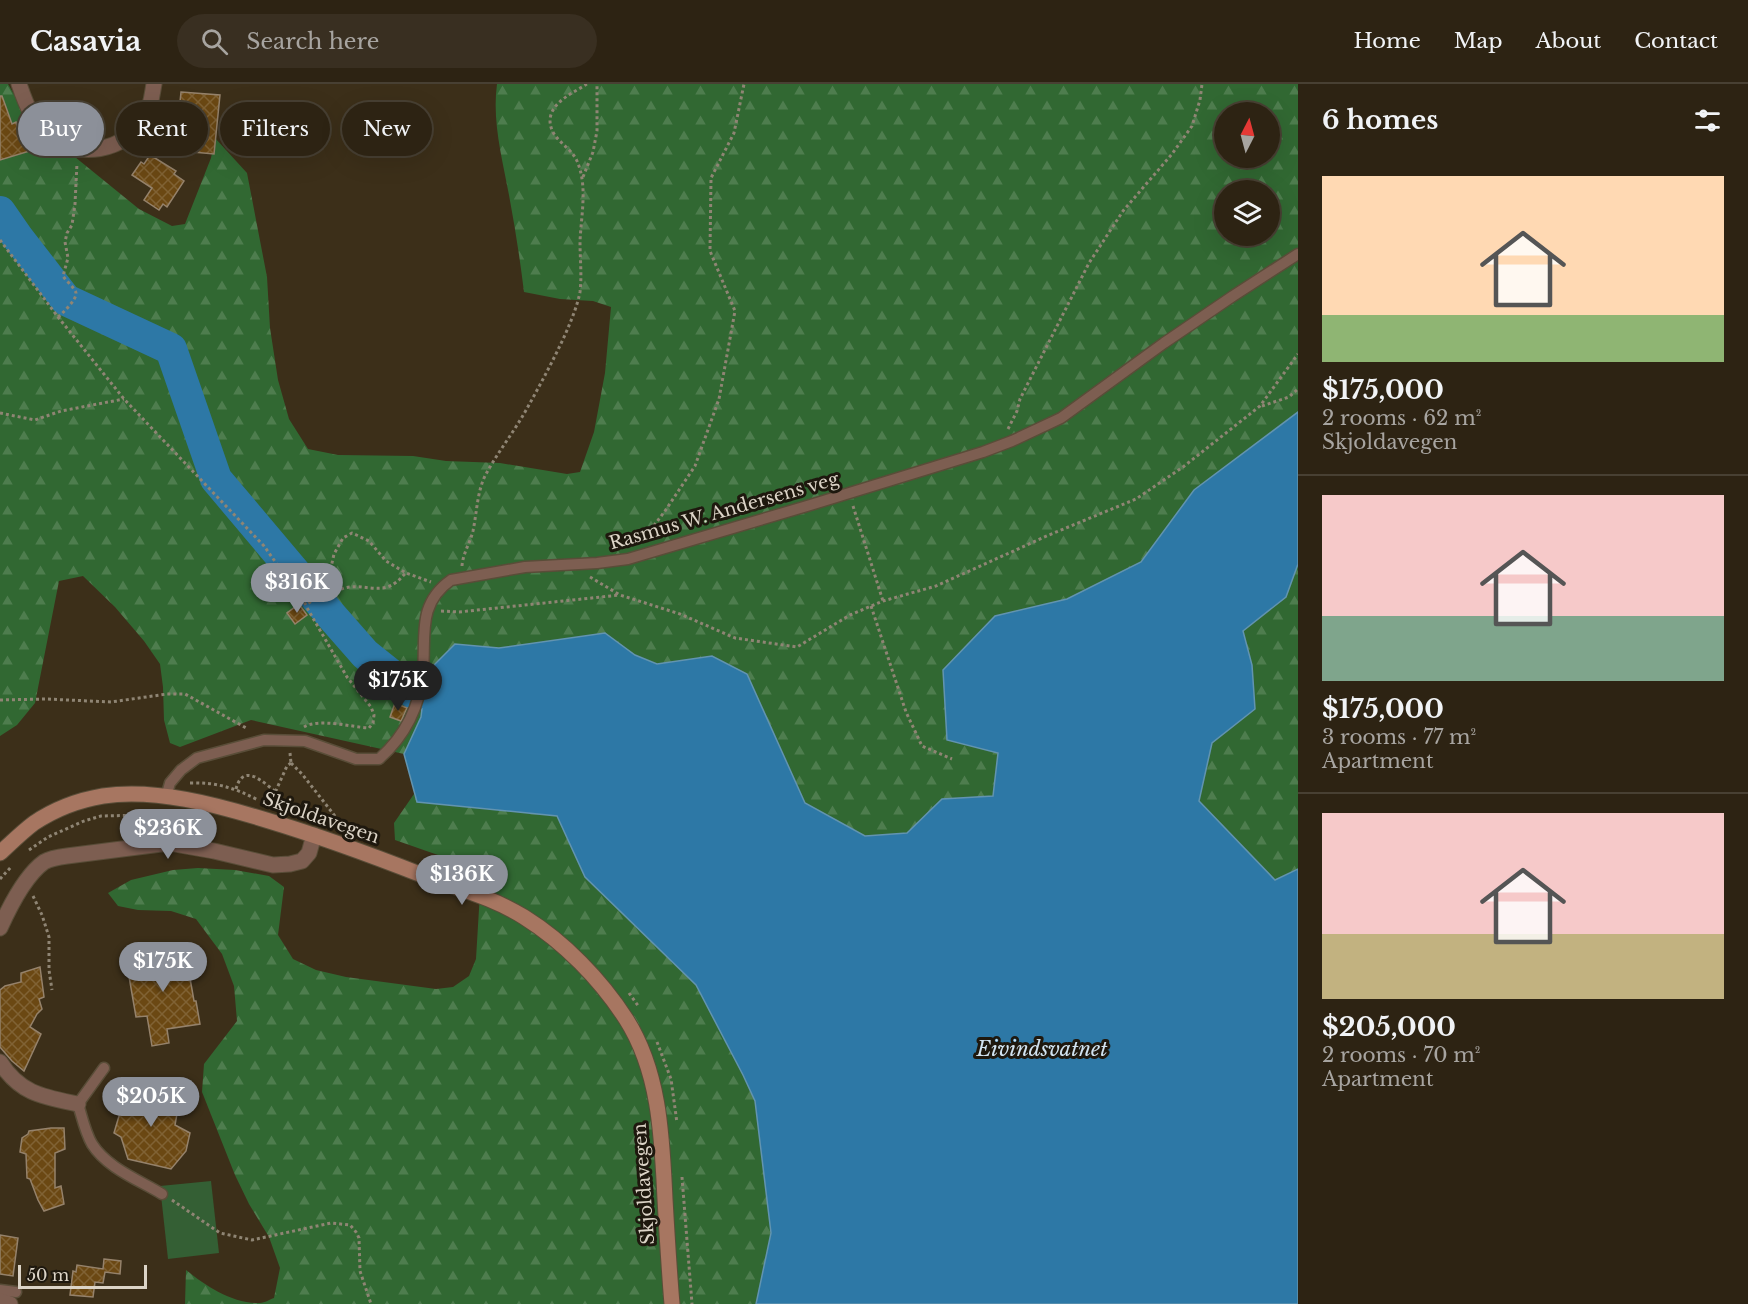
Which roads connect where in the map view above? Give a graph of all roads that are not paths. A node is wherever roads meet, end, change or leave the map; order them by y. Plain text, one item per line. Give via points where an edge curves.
1 (19, 84) edge
2 (154, 84) edge
3 (1298, 254) edge
4 (168, 790) junction
5 (314, 835) junction
6 (0, 853) edge
7 (0, 928) edge
8 (0, 1062) edge
9 (104, 1068) dead end
10 (78, 1104) junction
11 (162, 1194) road end
12 (0, 1290) edge
13 (13, 1298) edge
14 (0, 1301) edge
15 (672, 1304) edge

1 - 2 street via 45,133 77,150 104,148 136,130 146,116
3 - 4 lane, Rasmus W. Andersens veg via 1164,343 1061,418 983,452 628,559 525,567 451,580 431,600 427,611 416,707 394,746 379,759 356,759 304,741 264,740 197,758 181,771
4 - 5 main road, Skjoldavegen
4 - 6 main road, Skjoldavegen via 82,800 34,824
5 - 7 street via 309,853 302,861 290,864 273,865 169,843 54,858 43,863 26,881
5 - 15 main road, Skjoldavegen via 491,898 555,939 606,992 627,1020 652,1084 663,1151
8 - 10 street via 25,1089
9 - 10 lane
10 - 11 lane via 93,1145 103,1157
12 - 13 lane
13 - 14 street

